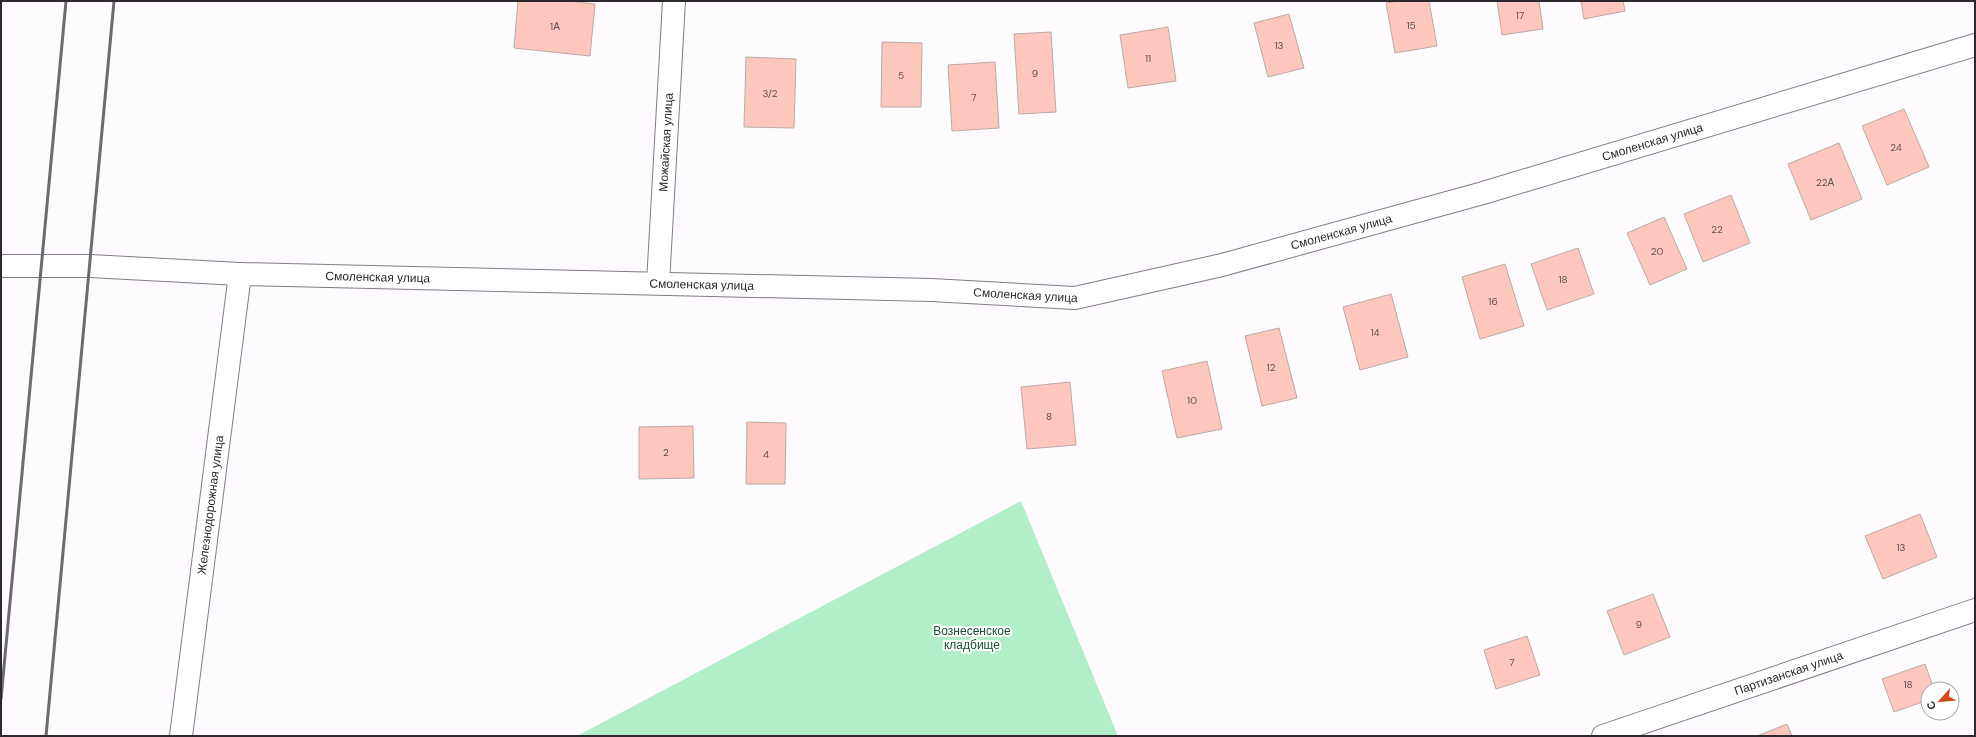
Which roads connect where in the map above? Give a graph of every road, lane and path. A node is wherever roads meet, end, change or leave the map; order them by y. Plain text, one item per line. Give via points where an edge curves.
1 (674, 1) edge
2 (1975, 44) edge
3 (1, 266) edge
4 (240, 274) junction
5 (658, 284) junction
6 (1975, 610) edge
7 (181, 736) edge
8 (1603, 736) edge

1 - 5 street, Можайская улица
2 - 5 street, Смоленская улица via 1475,195 1222,265 1074,298 931,290
3 - 4 street, Смоленская улица via 90,266
4 - 5 street, Смоленская улица
4 - 7 street, Железнодорожная улица
6 - 8 street, Партизанская улица

